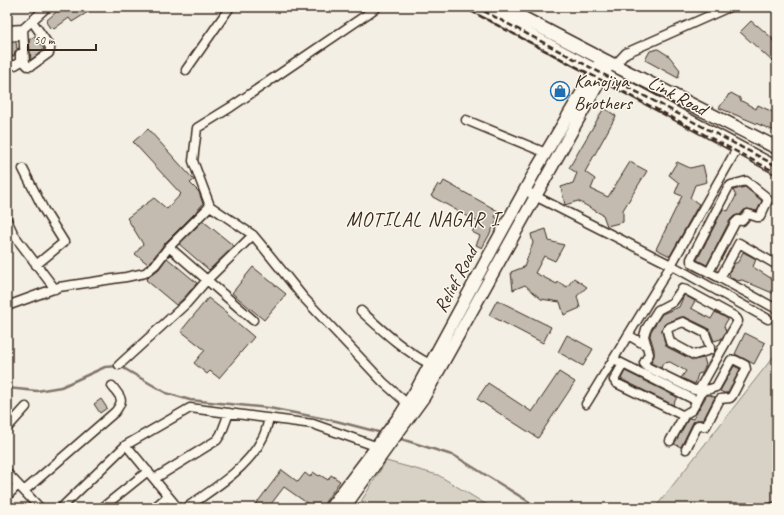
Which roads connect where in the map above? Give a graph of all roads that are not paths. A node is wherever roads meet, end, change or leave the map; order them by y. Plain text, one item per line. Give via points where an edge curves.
1 (48, 7) edge
2 (230, 7) edge
3 (376, 7) edge
4 (478, 7) edge
5 (502, 7) edge
6 (729, 7) edge
7 (34, 24) junction
8 (7, 30) edge
9 (20, 33) junction
10 (7, 37) edge
11 (609, 63) junction
12 (7, 65) edge
13 (186, 70) dead end
14 (599, 73) junction
15 (466, 120) dead end
16 (738, 147) junction
17 (777, 148) edge
18 (546, 153) junction
19 (777, 168) edge
20 (23, 169) dead end
21 (525, 190) junction
22 (535, 196) junction
23 (210, 206) junction
24 (7, 220) edge
25 (253, 235) junction
26 (728, 236) junction
27 (739, 243) junction
28 (169, 247) junction
29 (36, 265) junction
30 (671, 265) junction
31 (777, 265) edge
32 (709, 272) junction
33 (720, 278) junction
34 (207, 280) junction
35 (55, 289) junction
36 (651, 298) junction
37 (7, 306) edge
38 (665, 306) junction
39 (777, 308) edge
40 (361, 311) dead end
41 (768, 319) dead end
42 (253, 320) dead end
43 (628, 335) junction
44 (647, 346) junction
45 (710, 350) junction
46 (719, 355) junction
47 (614, 359) junction
48 (430, 364) junction
49 (623, 364) junction
50 (120, 365) dead end
51 (112, 386) dead end
52 (710, 390) junction
53 (727, 399) junction
54 (697, 401) junction
55 (586, 404) dead end
56 (26, 407) dead end
57 (408, 411) junction
58 (229, 413) junction
59 (684, 416) junction
60 (269, 418) junction
61 (7, 428) edge
62 (670, 441) dead end
63 (126, 445) junction
64 (383, 445) junction
65 (686, 449) dead end
66 (148, 471) junction
67 (7, 473) edge
68 (154, 479) junction
69 (21, 488) junction
70 (7, 496) edge
71 (168, 496) junction
72 (777, 506) edge
73 (40, 508) edge
74 (61, 508) edge
75 (102, 508) edge
76 (154, 508) edge
77 (178, 508) edge
78 (186, 508) edge
79 (330, 508) edge
80 (344, 508) edge
81 (771, 508) edge

1 - 7 street
2 - 13 street
3 - 23 street via 197,128 193,161
4 - 14 main road, Link Road
5 - 11 main road, Link Road
6 - 11 street
7 - 9 street
7 - 9 street via 50,50 31,66 25,63
8 - 9 street
9 - 10 street
9 - 12 street via 20,62
11 - 14 street, Relief Road
11 - 17 main road, Link Road
14 - 16 main road, Link Road
14 - 18 street, Relief Road via 576,102
14 - 22 street, Relief Road
15 - 18 street
16 - 19 main road, Link Road
16 - 30 street
18 - 21 street, Relief Road
20 - 29 street via 64,242
21 - 22 street
21 - 48 street, Relief Road
22 - 30 street
22 - 57 street, Relief Road via 424,397
23 - 25 street
23 - 28 street
24 - 29 street via 14,235
25 - 34 street
25 - 57 street via 302,297
26 - 27 street
26 - 32 street
26 - 32 street via 737,221 742,221 748,214 760,217 768,202 765,196 746,181 728,188 691,259 693,264
27 - 31 street
27 - 33 street
28 - 34 street
28 - 35 street via 155,265 144,273
29 - 35 street
30 - 36 street
30 - 41 street
32 - 33 street
33 - 39 street
34 - 42 street
34 - 50 street via 187,303
35 - 37 street
36 - 38 street
36 - 43 street
38 - 44 street via 658,310 646,329 644,336
38 - 46 street via 673,302 684,289 736,317 738,323
40 - 48 street via 386,334
43 - 44 street
43 - 47 street
44 - 46 street via 649,354 645,365 694,390 700,388
45 - 45 street via 705,333 685,322 667,330 670,342 694,355
45 - 46 street
47 - 49 street
47 - 55 street
48 - 57 street, Relief Road
49 - 54 street
49 - 59 street via 614,380 616,383
51 - 69 street via 121,397 121,404 116,412
52 - 53 street
52 - 53 street via 717,385 730,361 733,359 745,365 746,368 732,396
52 - 54 street via 704,390
53 - 65 street via 720,399 705,427 698,425
54 - 59 street
56 - 61 street
57 - 64 street, Relief Road
58 - 60 street
58 - 63 street via 190,408
58 - 68 street via 217,440
59 - 62 street
60 - 64 street via 313,424
60 - 78 street via 263,438 241,467
63 - 66 street
63 - 74 street
64 - 79 street, Relief Road
64 - 80 street, Relief Road
66 - 68 street
66 - 75 street
67 - 69 street
68 - 71 street
69 - 70 street
69 - 73 street
71 - 76 street
71 - 77 street
72 - 81 street

